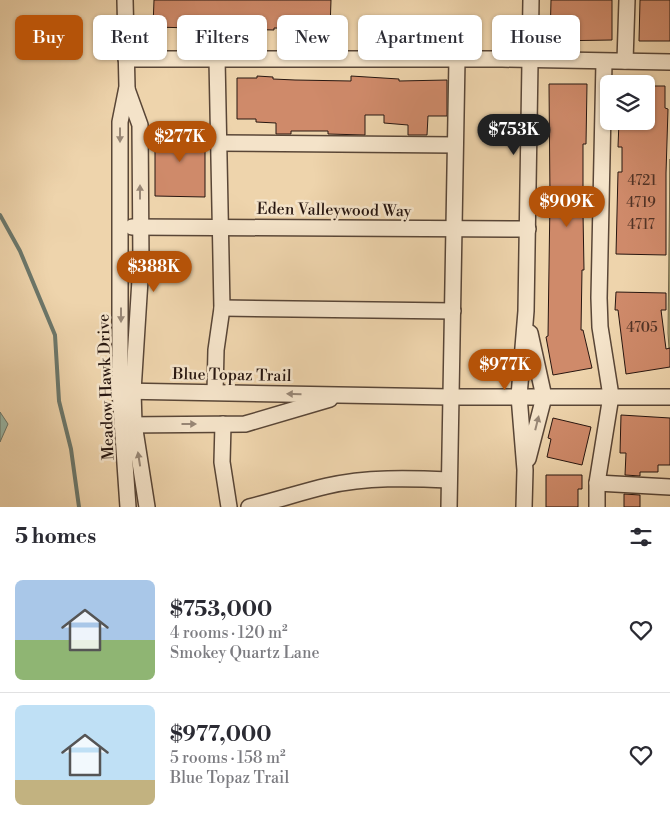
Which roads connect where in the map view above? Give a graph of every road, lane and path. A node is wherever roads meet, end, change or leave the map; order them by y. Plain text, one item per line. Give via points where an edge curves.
1 (125, 0) edge
2 (530, 0) edge
3 (627, 0) edge
4 (125, 15) edge
5 (530, 15) edge
6 (267, 59) edge
7 (358, 59) edge
8 (126, 60) edge
9 (217, 60) edge
10 (456, 60) edge
11 (530, 60) joint
12 (625, 61) junction
13 (604, 62) junction
14 (670, 62) edge
15 (127, 87) junction
16 (219, 143) junction
17 (455, 145) junction
18 (220, 226) junction
19 (121, 227) junction
20 (140, 227) junction
21 (454, 228) junction
22 (528, 229) junction
23 (222, 308) junction
24 (453, 311) junction
25 (526, 311) junction
26 (127, 391) junction
27 (215, 392) junction
28 (343, 395) junction
29 (519, 396) junction
30 (544, 396) junction
31 (611, 396) junction
32 (670, 396) edge
33 (451, 397) junction
34 (223, 424) junction
35 (129, 425) junction
36 (525, 470) junction
37 (449, 480) junction
38 (597, 483) junction
39 (670, 487) edge
40 (128, 507) edge
41 (146, 507) edge
42 (229, 507) edge
43 (249, 507) edge
44 (449, 507) edge
45 (524, 507) edge
46 (597, 507) edge

1 - 4 street, Meadow Hawk Drive
2 - 5 street
3 - 12 street
6 - 7 street
8 - 15 street, Meadow Hawk Drive
9 - 16 street
10 - 17 street
11 - 13 street
11 - 22 street
12 - 13 street
12 - 14 street
13 - 31 street via 599,298 600,327
15 -> 19 street, Meadow Hawk Drive via 120,122
20 -> 15 street, Meadow Hawk Drive via 140,125
16 - 17 street
16 - 18 street
17 - 21 street
18 - 20 street, Eden Valleywood Way
18 - 21 street, Eden Valleywood Way
18 - 23 street
19 - 20 street, Eden Valleywood Way
19 -> 26 street, Meadow Hawk Drive
20 - 26 street, Meadow Hawk Drive via 140,264
21 - 22 street, Eden Valleywood Way
21 - 24 street
22 - 25 street
23 - 24 street
23 - 27 street
24 - 33 street
25 - 29 street
25 - 30 street
26 - 27 street, Blue Topaz Trail
26 - 35 street, Meadow Hawk Drive
28 -> 27 street, Blue Topaz Trail
28 - 33 street, Blue Topaz Trail
28 - 34 street, Blue Topaz Trail via 245,424
29 - 30 street, Blue Topaz Trail
29 - 33 street, Blue Topaz Trail
29 - 36 street
30 - 31 street, Blue Topaz Trail
36 -> 30 street
31 - 32 street, Blue Topaz Trail
31 - 38 street
33 - 37 street
35 -> 34 street, Blue Topaz Trail
34 - 42 street via 222,462
35 - 40 street, Meadow Hawk Drive
41 -> 35 street, Meadow Hawk Drive
36 - 45 street
37 - 43 street via 364,481 327,486
37 - 44 street
38 - 39 street
38 - 46 street

